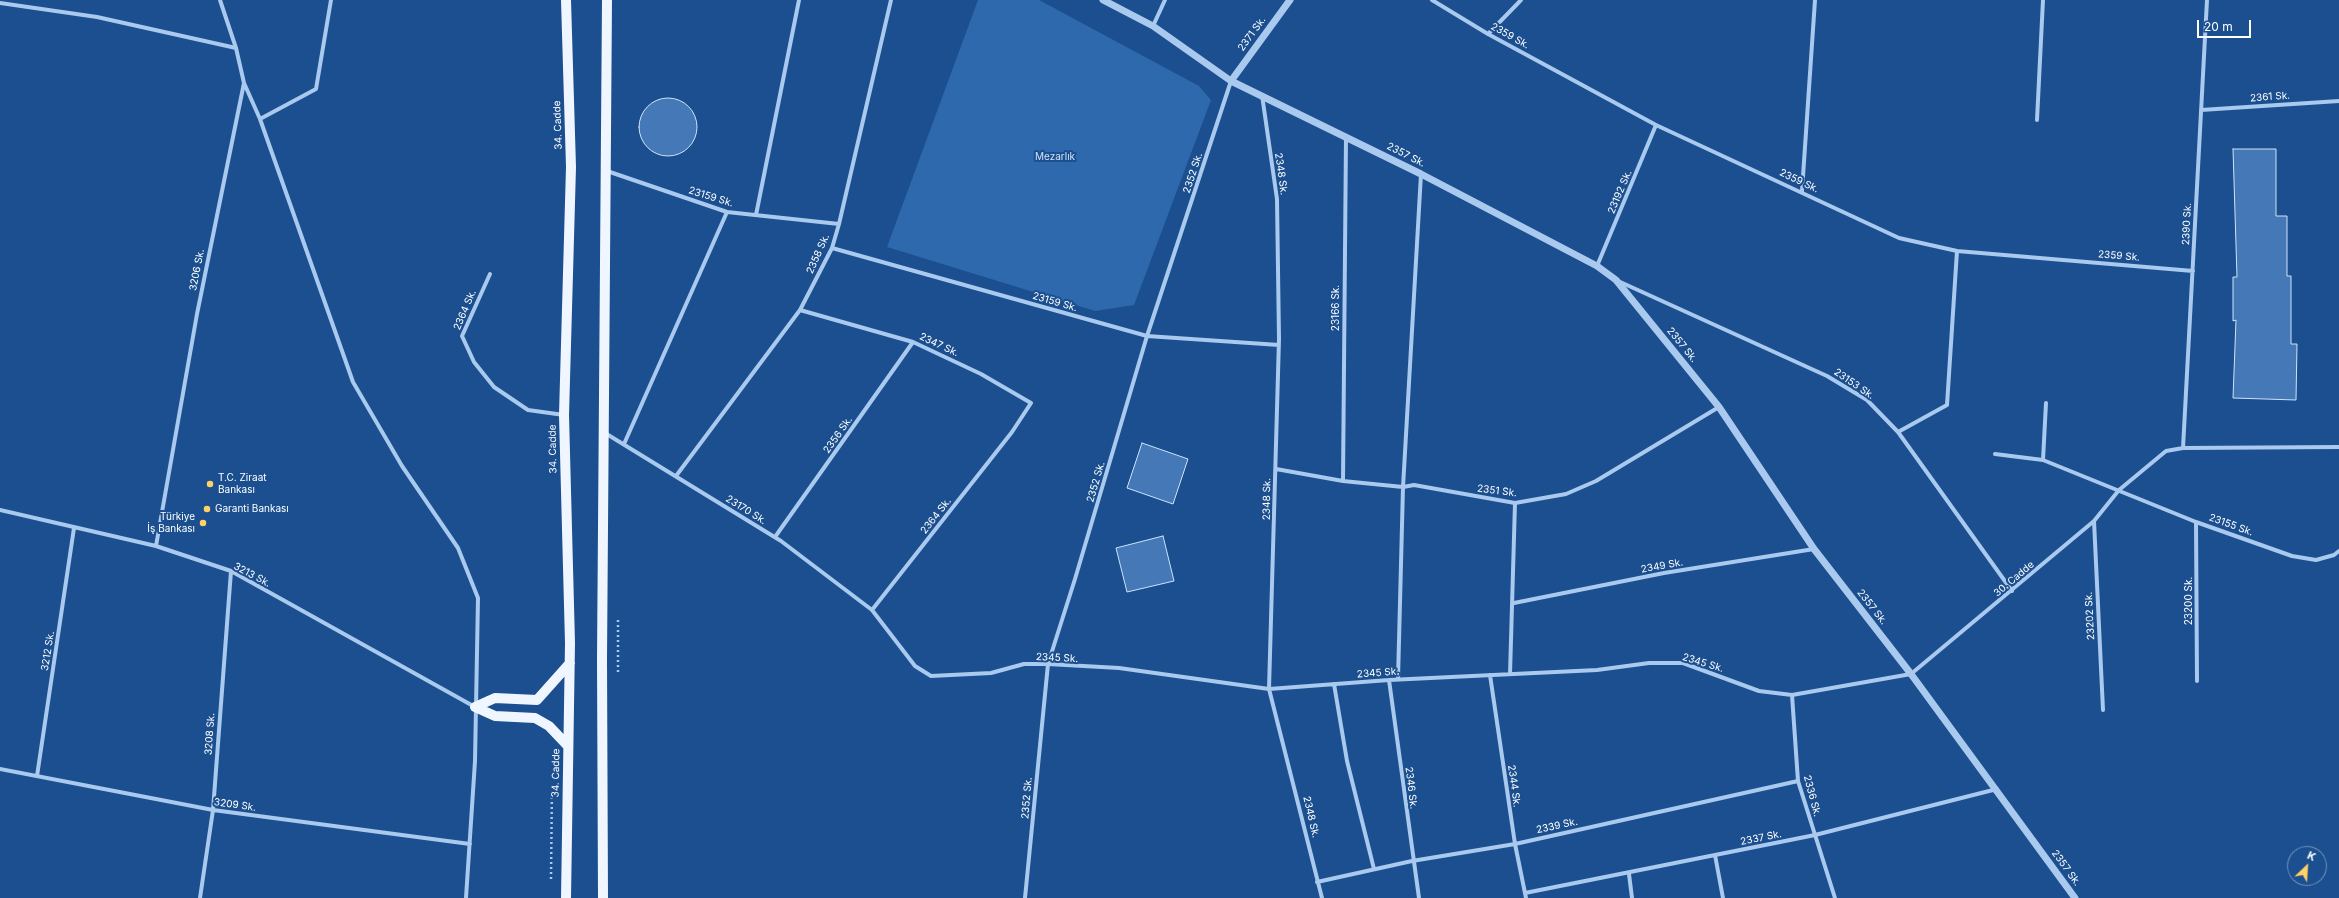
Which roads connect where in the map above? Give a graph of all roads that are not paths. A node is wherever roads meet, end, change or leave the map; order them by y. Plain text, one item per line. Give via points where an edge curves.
1 (220, 0) edge
2 (331, 0) edge
3 (566, 0) edge
4 (607, 0) edge
5 (799, 0) edge
6 (891, 0) edge
7 (1102, 0) edge
8 (1165, 0) edge
9 (1290, 0) edge
10 (1432, 0) edge
11 (1521, 0) edge
12 (1815, 0) edge
13 (2043, 0) edge
14 (2207, 0) edge
15 (0, 3) edge
16 (1153, 26) junction
17 (1488, 34) junction
18 (236, 48) junction
19 (1231, 81) junction
20 (244, 83) junction
21 (1262, 95) junction
22 (2339, 101) edge
23 (2201, 110) junction
24 (260, 119) junction
25 (2037, 120) dead end
26 (1656, 125) junction
27 (1346, 136) junction
28 (606, 171) junction
29 (1420, 174) junction
30 (1802, 191) junction
31 (727, 212) junction
32 (756, 215) junction
33 (839, 224) junction
34 (832, 248) junction
35 (1956, 250) junction
36 (1598, 266) junction
37 (2193, 270) junction
38 (490, 274) dead end
39 (1616, 280) junction
40 (800, 310) junction
41 (1147, 336) junction
42 (913, 342) junction
43 (1278, 345) junction
44 (2046, 404) dead end
45 (1719, 407) junction
46 (564, 415) junction
47 (1012, 432) joint
48 (1898, 432) junction
49 (605, 433) junction
50 (624, 444) junction
51 (2339, 447) edge
52 (2183, 448) junction
53 (1995, 454) dead end
54 (2043, 460) junction
55 (1276, 469) junction
56 (676, 476) junction
57 (1343, 481) junction
58 (1403, 487) junction
59 (2119, 490) junction
60 (1515, 503) junction
61 (0, 510) edge
62 (2094, 521) junction
63 (2196, 522) junction
64 (74, 528) junction
65 (775, 537) junction
66 (156, 546) junction
67 (1814, 549) junction
68 (2339, 551) edge
69 (230, 571) junction
70 (2012, 591) junction
71 (1514, 603) junction
72 (872, 610) junction
73 (570, 663) junction
74 (1048, 664) junction
75 (1510, 674) junction
76 (1911, 674) junction
77 (1490, 675) junction
78 (1398, 679) junction
79 (1389, 680) junction
80 (2197, 680) dead end
81 (1334, 684) junction
82 (1269, 688) junction
83 (1792, 695) junction
84 (476, 707) junction
85 (2103, 710) dead end
86 (568, 746) junction
87 (0, 769) edge
88 (37, 776) junction
89 (1798, 781) junction
90 (1997, 789) junction
91 (213, 810) junction
92 (1815, 836) junction
93 (470, 844) junction
94 (1515, 844) junction
95 (1716, 856) junction
96 (1412, 860) junction
97 (1374, 869) junction
98 (1629, 874) junction
99 (1317, 882) junction
100 (1526, 896) edge
101 (200, 898) edge
102 (466, 898) edge
103 (566, 898) edge
104 (603, 898) edge
105 (1025, 898) edge
106 (1322, 898) edge
107 (1419, 898) edge
108 (1632, 898) edge
109 (1723, 898) edge
110 (1835, 898) edge
111 (2075, 898) edge

1 - 18 street, 3206 Sk.
2 - 24 street via 316,90
3 - 46 main road, 34. Cadde via 571,167
4 - 28 main road
5 - 32 street
6 - 33 street, 2358 Sk.
7 - 16 street, 2357 Sk.
8 - 16 street
9 - 19 street, 2371 Sk.
10 - 17 street, 2359 Sk.
11 - 17 street
12 - 30 street
13 - 25 street
14 - 23 street, 2390 Sk.
15 - 18 street via 97,17
16 - 19 street, 2357 Sk.
17 - 26 street, 2359 Sk.
18 - 20 street, 3206 Sk.
19 - 21 street, 2357 Sk.
19 - 41 street, 2352 Sk.
20 - 24 street
20 - 66 street, 3206 Sk. via 197,314
21 - 27 street, 2357 Sk.
21 - 43 street, 2348 Sk. via 1277,199
22 - 23 street, 2361 Sk.
23 - 37 street, 2390 Sk.
24 - 84 street via 353,382 402,466 458,548 478,598
26 - 30 street, 2359 Sk.
26 - 36 street, 23192 Sk.
27 - 29 street, 2357 Sk.
27 - 57 street, 23166 Sk.
28 - 31 street, 23159 Sk.
28 - 49 main road
29 - 36 street, 2357 Sk.
29 - 58 street
30 - 35 street, 2359 Sk. via 1899,238
31 - 32 street, 23159 Sk.
31 - 50 street
32 - 33 street, 23159 Sk.
33 - 34 street, 2358 Sk.
34 - 40 street, 2358 Sk.
34 - 41 street, 23159 Sk.
35 - 37 street, 2359 Sk.
35 - 48 street via 1947,405
36 - 39 street, 2357 Sk.
37 - 52 street, 2390 Sk.
38 - 46 street, 2364 Sk. via 462,336 474,362 494,387 528,410
39 - 45 street, 2357 Sk.
39 - 48 street, 23153 Sk. via 1827,376 1867,400
40 - 42 street, 2347 Sk.
40 - 56 street, 2358 Sk.
41 - 43 street, 23159 Sk.
41 - 74 street, 2352 Sk.
42 - 47 street, 2347 Sk. via 981,374 1031,403
42 - 65 street, 2356 Sk.
43 - 55 street, 2348 Sk.
44 - 54 street
45 - 60 street, 2351 Sk. via 1596,481 1566,494
45 - 67 street, 2357 Sk.
46 - 73 main road, 34. Cadde
47 - 72 street, 2364 Sk.
48 - 70 street, 23153 Sk.
49 - 50 street, 23170 Sk.
49 - 104 main road via 602,659
50 - 56 street, 23170 Sk.
51 - 52 street
52 - 59 street via 2166,451
53 - 54 street
54 - 59 street
55 - 57 street, 2351 Sk.
55 - 82 street, 2348 Sk.
56 - 65 street, 23170 Sk.
57 - 58 street, 2351 Sk.
58 - 60 street, 2351 Sk. via 1414,485
58 - 78 street
59 - 62 street, 30. Cadde
59 - 63 street, 23155 Sk.
60 - 71 street
61 - 64 street, 3213 Sk.
62 - 70 street, 30. Cadde
62 - 85 street, 23202 Sk.
63 - 68 street, 23155 Sk. via 2292,556 2316,560
63 - 80 street, 23200 Sk.
64 - 66 street, 3213 Sk.
64 - 88 street, 3212 Sk.
65 - 72 street, 23170 Sk.
66 - 69 street, 3213 Sk.
67 - 71 street, 2349 Sk. via 1664,573
67 - 76 street, 2357 Sk.
69 - 84 street, 3213 Sk.
69 - 91 street, 3208 Sk.
70 - 76 street, 30. Cadde
71 - 75 street
72 - 74 street, 2345 Sk. via 915,666 931,676 991,672 1024,664
73 - 84 main road via 537,700 494,698
73 - 86 main road, 34. Cadde
74 - 82 street, 2345 Sk. via 1119,668
74 - 105 street, 2352 Sk.
75 - 77 street, 2345 Sk.
75 - 83 street, 2345 Sk. via 1683,663 1759,691
76 - 83 street, 2345 Sk.
76 - 90 street, 2357 Sk.
77 - 78 street, 2345 Sk.
77 - 94 street, 2344 Sk.
78 - 79 street, 2345 Sk.
79 - 81 street, 2345 Sk.
79 - 96 street, 2346 Sk.
81 - 82 street, 2345 Sk.
81 - 97 street via 1347,761
82 - 99 street, 2348 Sk. via 1298,794
83 - 89 street, 2336 Sk.
84 - 86 main road via 495,716 535,718 549,726
84 - 93 street
86 - 103 main road, 34. Cadde
87 - 88 street, 3209 Sk.
88 - 91 street, 3209 Sk.
89 - 92 street, 2336 Sk.
89 - 94 street, 2339 Sk.
90 - 92 street, 2337 Sk.
90 - 111 street, 2357 Sk.
91 - 93 street, 3209 Sk.
91 - 101 street, 3208 Sk.
92 - 95 street, 2337 Sk.
92 - 110 street, 2336 Sk.
93 - 102 street
94 - 96 street, 2339 Sk.
94 - 100 street, 2344 Sk.
95 - 98 street, 2337 Sk.
95 - 109 street
96 - 97 street, 2339 Sk.
96 - 107 street, 2346 Sk.
97 - 99 street, 2339 Sk.
98 - 100 street, 2337 Sk.
98 - 108 street
99 - 106 street, 2348 Sk.

